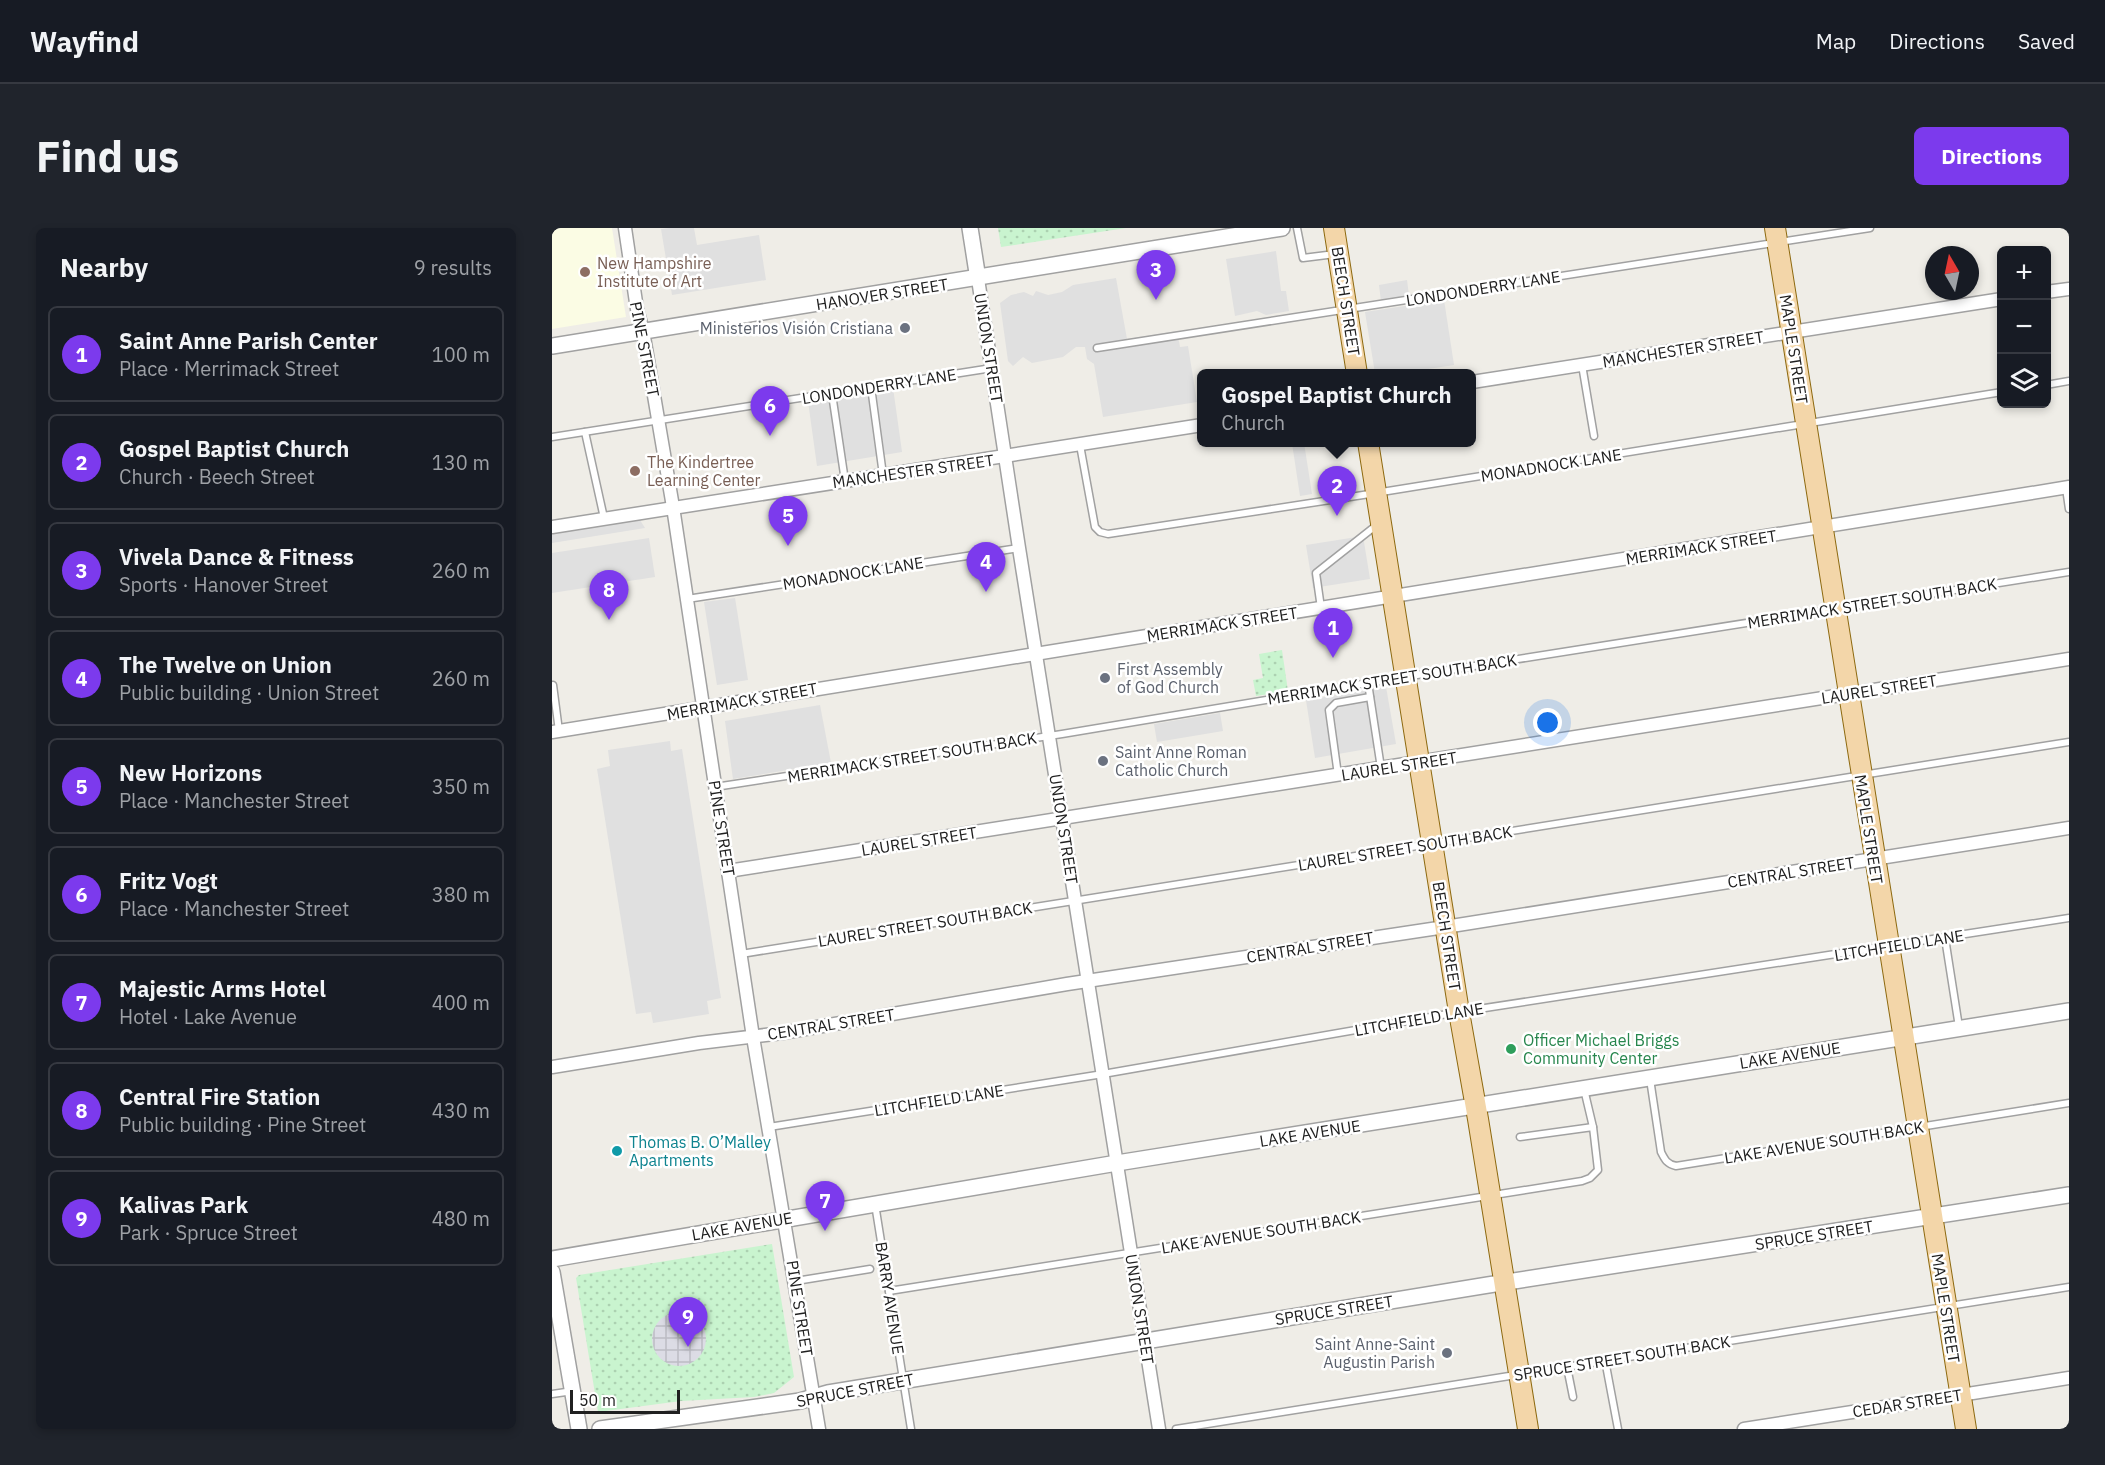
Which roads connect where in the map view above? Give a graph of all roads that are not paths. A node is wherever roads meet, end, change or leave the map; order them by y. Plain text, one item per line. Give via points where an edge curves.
1 (625, 228) edge
2 (970, 228) edge
3 (1282, 228) edge
4 (1297, 228) edge
5 (1334, 228) edge
6 (1870, 228) edge
7 (1776, 235) edge
8 (1338, 253) junction
9 (978, 279) junction
10 (2069, 289) edge
11 (2051, 291) edge
12 (1997, 300) edge
13 (1347, 310) junction
14 (644, 331) junction
15 (1791, 332) junction
16 (552, 346) edge
17 (1097, 348) dead end
18 (1582, 365) junction
19 (992, 368) junction
20 (1356, 369) edge
21 (1476, 381) edge
22 (2069, 381) edge
23 (2051, 384) edge
24 (871, 387) junction
25 (1997, 393) edge
26 (832, 394) junction
27 (658, 421) junction
28 (1806, 424) junction
29 (1197, 426) edge
30 (585, 432) junction
31 (1594, 436) dead end
32 (552, 437) edge
33 (1080, 445) junction
34 (1369, 447) edge
35 (1006, 457) junction
36 (883, 475) junction
37 (845, 481) junction
38 (2067, 487) edge
39 (1376, 493) junction
40 (673, 507) junction
41 (2069, 509) edge
42 (604, 518) junction
43 (1381, 522) junction
44 (552, 527) edge
45 (1822, 528) junction
46 (1019, 548) junction
47 (2069, 572) edge
48 (1393, 596) junction
49 (687, 599) junction
50 (1322, 608) junction
51 (1835, 608) junction
52 (1036, 654) junction
53 (2069, 659) edge
54 (1406, 676) junction
55 (1368, 683) junction
56 (554, 685) dead end
57 (1848, 693) junction
58 (1370, 697) junction
59 (704, 707) junction
60 (556, 731) edge
61 (1049, 736) junction
62 (2069, 742) edge
63 (1419, 763) junction
64 (1381, 769) junction
65 (1861, 775) junction
66 (1338, 776) junction
67 (715, 787) junction
68 (1062, 818) junction
69 (2069, 828) edge
70 (1432, 844) junction
71 (1874, 859) junction
72 (728, 871) junction
73 (1075, 900) junction
74 (2069, 918) edge
75 (1445, 927) junction
76 (1945, 938) junction
77 (1889, 947) junction
78 (741, 954) junction
79 (1088, 981) junction
80 (2069, 1011) edge
81 (1459, 1012) junction
82 (1959, 1028) junction
83 (753, 1037) junction
84 (1904, 1037) junction
85 (552, 1067) edge
86 (1103, 1074) junction
87 (1650, 1077) junction
88 (1584, 1088) junction
89 (2069, 1103) edge
90 (1476, 1106) junction
91 (1918, 1126) junction
92 (769, 1127) junction
93 (1593, 1127) junction
94 (1520, 1137) dead end
95 (1117, 1163) junction
96 (2069, 1195) edge
97 (1490, 1196) junction
98 (875, 1203) junction
99 (1931, 1217) junction
100 (785, 1219) junction
101 (1131, 1253) junction
102 (552, 1259) edge
103 (870, 1269) dead end
104 (552, 1272) edge
105 (795, 1281) junction
106 (1504, 1283) junction
107 (2069, 1287) edge
108 (889, 1291) junction
109 (1946, 1306) junction
110 (1145, 1340) junction
111 (1605, 1360) junction
112 (1568, 1367) junction
113 (1519, 1374) junction
114 (2069, 1378) edge
115 (903, 1380) junction
116 (573, 1391) junction
117 (552, 1394) edge
118 (1960, 1394) junction
119 (814, 1397) junction
120 (1573, 1397) dead end
121 (579, 1429) edge
122 (600, 1429) edge
123 (819, 1429) edge
124 (911, 1429) edge
125 (1159, 1429) edge
126 (1176, 1429) edge
127 (1528, 1429) edge
128 (1618, 1429) edge
129 (1744, 1429) edge
130 (1966, 1429) edge

1 - 14 street, PINE STREET
2 - 9 street, UNION STREET
3 - 9 street, HANOVER STREET
4 - 8 lane via 1303,258
5 - 8 main road, BEECH STREET
6 - 7 lane, LONDONDERRY LANE
7 - 13 lane, LONDONDERRY LANE
7 - 15 main road, MAPLE STREET
8 - 13 main road, BEECH STREET
9 - 14 street, HANOVER STREET
9 - 19 street, UNION STREET
10 - 11 street
12 - 15 street, MANCHESTER STREET
13 - 17 lane, LONDONDERRY LANE
13 - 20 main road, BEECH STREET
14 - 16 street, HANOVER STREET
14 - 27 street, PINE STREET
15 - 18 street, MANCHESTER STREET
15 - 28 main road, MAPLE STREET
18 - 21 street, MANCHESTER STREET
18 - 31 lane
19 - 24 lane, LONDONDERRY LANE
19 - 35 street, UNION STREET
22 - 23 lane
24 - 26 lane, LONDONDERRY LANE
24 - 36 lane
25 - 28 lane, MONADNOCK LANE
26 - 27 lane, LONDONDERRY LANE
26 - 37 lane
27 - 30 lane, LONDONDERRY LANE
27 - 40 street, PINE STREET
28 - 39 lane, MONADNOCK LANE
28 - 45 main road, MAPLE STREET
29 - 33 street, MANCHESTER STREET
30 - 32 lane, LONDONDERRY LANE
30 - 42 lane
33 - 35 street, MANCHESTER STREET
33 - 39 lane, MONADNOCK LANE via 1095,527 1108,534
34 - 39 main road, BEECH STREET
35 - 36 street, MANCHESTER STREET
35 - 46 street, UNION STREET
36 - 37 street, MANCHESTER STREET
37 - 40 street, MANCHESTER STREET
38 - 41 lane
38 - 45 street, MERRIMACK STREET
39 - 43 main road, BEECH STREET
40 - 42 street, MANCHESTER STREET
40 - 49 street, PINE STREET
42 - 44 street, MANCHESTER STREET
43 - 48 main road, BEECH STREET
43 - 50 lane via 1316,573
45 - 48 street, MERRIMACK STREET
45 - 51 main road, MAPLE STREET
46 - 49 lane, MONADNOCK LANE
46 - 52 street, UNION STREET
47 - 51 lane, MERRIMACK STREET SOUTH BACK
48 - 50 street, MERRIMACK STREET
48 - 54 main road, BEECH STREET
49 - 59 street, PINE STREET
50 - 52 street, MERRIMACK STREET
51 - 54 lane, MERRIMACK STREET SOUTH BACK
51 - 57 main road, MAPLE STREET
52 - 59 street, MERRIMACK STREET
52 - 61 street, UNION STREET
53 - 57 street, LAUREL STREET
54 - 55 lane, MERRIMACK STREET SOUTH BACK
54 - 63 main road, BEECH STREET
55 - 58 lane
55 - 61 lane, MERRIMACK STREET SOUTH BACK
56 - 60 lane
57 - 63 street, LAUREL STREET
57 - 65 main road, MAPLE STREET
58 - 64 lane
58 - 66 lane via 1336,703 1329,710
59 - 60 street, MERRIMACK STREET
59 - 67 street, PINE STREET
61 - 67 lane, MERRIMACK STREET SOUTH BACK
61 - 68 street, UNION STREET
62 - 65 lane, LAUREL STREET SOUTH BACK
63 - 64 street, LAUREL STREET
63 - 70 main road, BEECH STREET
64 - 66 street, LAUREL STREET
65 - 70 lane, LAUREL STREET SOUTH BACK
65 - 71 main road, MAPLE STREET
66 - 68 street, LAUREL STREET
67 - 72 street, PINE STREET
68 - 72 street, LAUREL STREET
68 - 73 street, UNION STREET
69 - 71 street, CENTRAL STREET
70 - 73 lane, LAUREL STREET SOUTH BACK
70 - 75 main road, BEECH STREET
71 - 75 street, CENTRAL STREET
71 - 77 main road, MAPLE STREET
72 - 78 street, PINE STREET
73 - 78 lane, LAUREL STREET SOUTH BACK
73 - 79 street, UNION STREET
74 - 76 lane, LITCHFIELD LANE
75 - 79 street, CENTRAL STREET
75 - 81 main road, BEECH STREET
76 - 77 lane, LITCHFIELD LANE
76 - 82 lane
77 - 81 lane, LITCHFIELD LANE
77 - 84 main road, MAPLE STREET
78 - 83 street, PINE STREET
79 - 83 street, CENTRAL STREET
79 - 86 street, UNION STREET
80 - 82 street, LAKE AVENUE
81 - 86 lane, LITCHFIELD LANE
81 - 90 main road, BEECH STREET
82 - 84 street, LAKE AVENUE
83 - 85 street, CENTRAL STREET
83 - 92 street, PINE STREET
84 - 87 street, LAKE AVENUE
84 - 91 main road, MAPLE STREET
86 - 92 lane, LITCHFIELD LANE
86 - 95 street, UNION STREET
87 - 88 street, LAKE AVENUE
87 - 91 lane, LAKE AVENUE SOUTH BACK via 1661,1152 1670,1165
88 - 90 street, LAKE AVENUE
88 - 93 lane
89 - 91 lane, LAKE AVENUE SOUTH BACK
90 - 95 street, LAKE AVENUE
90 - 97 main road, BEECH STREET
91 - 99 main road, MAPLE STREET
92 - 100 street, PINE STREET
93 - 94 lane
93 - 97 lane, LAKE AVENUE SOUTH BACK via 1598,1170 1590,1178
95 - 98 street, LAKE AVENUE
95 - 101 street, UNION STREET
96 - 99 street, SPRUCE STREET
97 - 101 lane, LAKE AVENUE SOUTH BACK
97 - 106 main road, BEECH STREET
98 - 100 street, LAKE AVENUE
98 - 108 lane, BARRY AVENUE
99 - 106 street, SPRUCE STREET
99 - 109 main road, MAPLE STREET
100 - 102 street, LAKE AVENUE
100 - 105 street, PINE STREET
101 - 108 lane, LAKE AVENUE SOUTH BACK
101 - 110 street, UNION STREET
103 - 105 lane
104 - 116 street
105 - 119 street, PINE STREET
106 - 110 street, SPRUCE STREET
106 - 113 main road, BEECH STREET
107 - 109 lane, SPRUCE STREET SOUTH BACK
108 - 115 lane, BARRY AVENUE
109 - 111 lane, SPRUCE STREET SOUTH BACK
109 - 118 main road, MAPLE STREET
110 - 115 street, SPRUCE STREET
110 - 125 street, UNION STREET
111 - 112 lane, SPRUCE STREET SOUTH BACK
111 - 128 lane
112 - 113 lane, SPRUCE STREET SOUTH BACK
112 - 120 lane
113 - 126 lane, SPRUCE STREET SOUTH BACK
113 - 127 main road, BEECH STREET
114 - 118 street, CEDAR STREET
115 - 119 street, SPRUCE STREET
115 - 124 lane, BARRY AVENUE
116 - 117 lane
116 - 121 street
118 - 129 street, CEDAR STREET
118 - 130 main road, MAPLE STREET
119 - 122 street, SPRUCE STREET
119 - 123 street, PINE STREET

